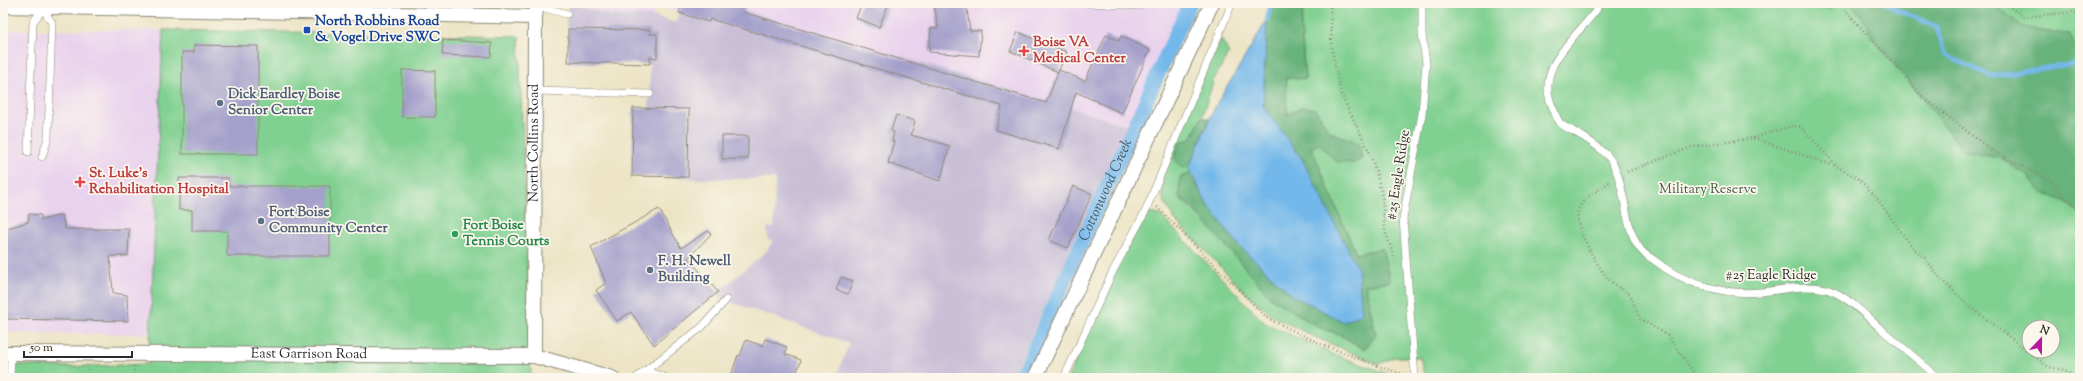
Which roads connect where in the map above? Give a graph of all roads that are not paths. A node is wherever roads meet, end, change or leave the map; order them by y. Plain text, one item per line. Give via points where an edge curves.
1 (1089, 3) edge
2 (1212, 3) edge
3 (1232, 3) edge
4 (1422, 3) edge
5 (1594, 3) edge
6 (3, 6) edge
7 (86, 6) edge
8 (1139, 6) dead end
9 (43, 9) junction
10 (536, 9) edge
11 (567, 14) dead end
12 (535, 91) junction
13 (650, 94) dead end
14 (28, 152) dead end
15 (42, 157) dead end
16 (726, 300) dead end
17 (7, 353) edge
18 (534, 356) junction
19 (647, 370) junction
20 (1415, 377) edge
21 (10, 378) edge
22 (612, 378) edge
23 (636, 378) edge
24 (666, 378) edge
25 (1035, 378) edge
26 (1064, 378) edge
27 (1939, 378) edge

1 - 8 lane
2 - 25 street
3 - 26 lane via 1149,201 1113,271
4 - 20 lane, #25 Eagle Ridge via 1422,34 1426,63 1422,114 1403,218
5 - 27 lane, #25 Eagle Ridge via 1597,9 1586,25 1564,46 1550,70 1548,99 1560,123 1607,156 1617,176 1628,220 1642,250 1666,270 1691,282 1716,289 1760,292 1820,288 1833,291 1867,316
6 - 9 street
7 - 9 street
7 - 10 street
9 - 14 lane via 33,22
9 - 15 lane via 52,23 48,138
10 - 11 lane
10 - 12 street, North Collins Road
12 - 13 lane
12 - 18 street, North Collins Road
16 - 19 lane via 702,327
17 - 18 street, East Garrison Road
17 - 21 lane
18 - 22 street, East Garrison Road
19 - 23 lane
19 - 24 lane

